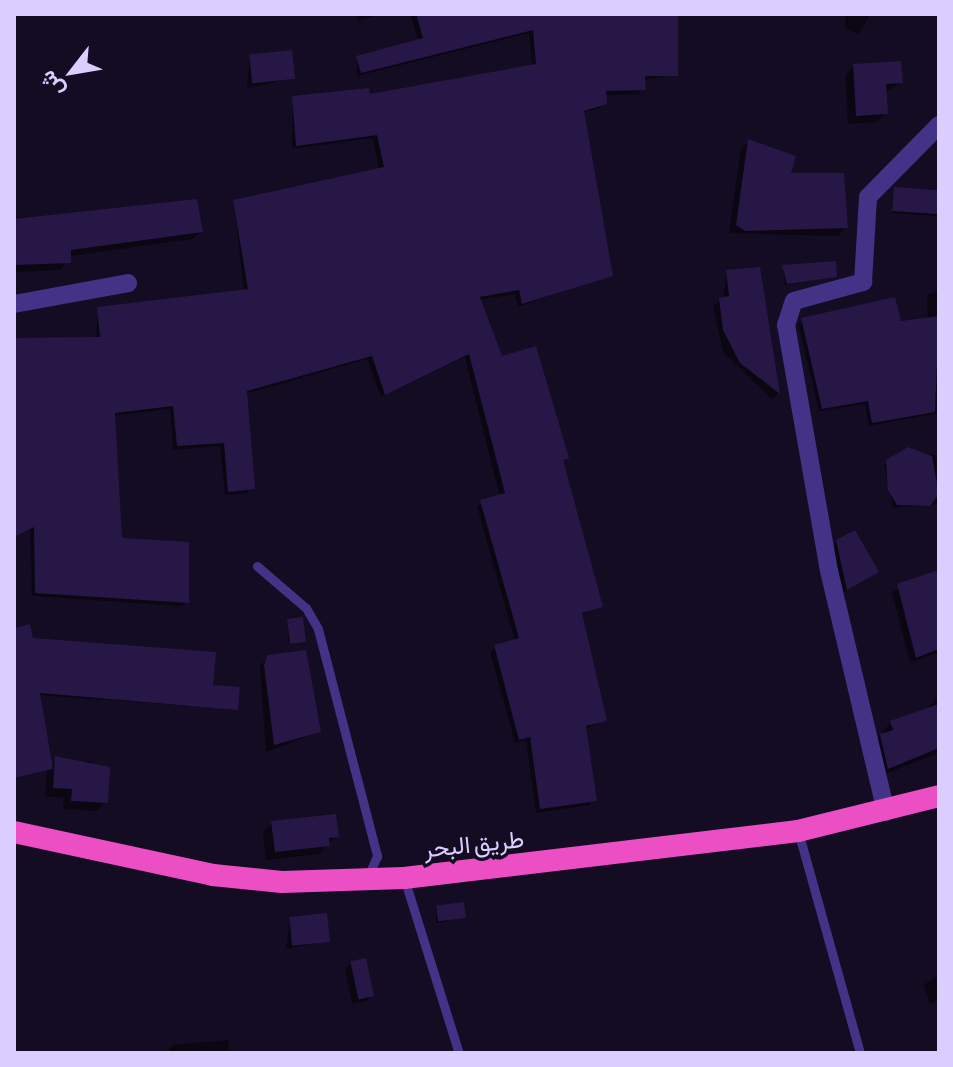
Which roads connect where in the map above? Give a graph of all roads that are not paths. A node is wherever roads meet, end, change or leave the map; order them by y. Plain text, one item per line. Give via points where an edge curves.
1 (939, 125) edge
2 (128, 283) dead end
3 (14, 304) edge
4 (257, 566) dead end
5 (939, 796) edge
6 (886, 812) junction
7 (798, 831) junction
8 (14, 832) edge
9 (367, 878) junction
10 (404, 878) junction
11 (459, 1053) edge
12 (860, 1053) edge

1 - 6 street via 868,197 863,282 794,301 786,325 829,571
2 - 3 street
4 - 9 lane via 306,608 318,629 377,856
5 - 6 highway, طريق البحر
6 - 7 highway, طريق البحر
7 - 10 highway, طريق البحر
7 - 12 lane
8 - 9 highway, طريق البحر via 213,875
9 - 10 highway, طريق البحر
10 - 11 lane

